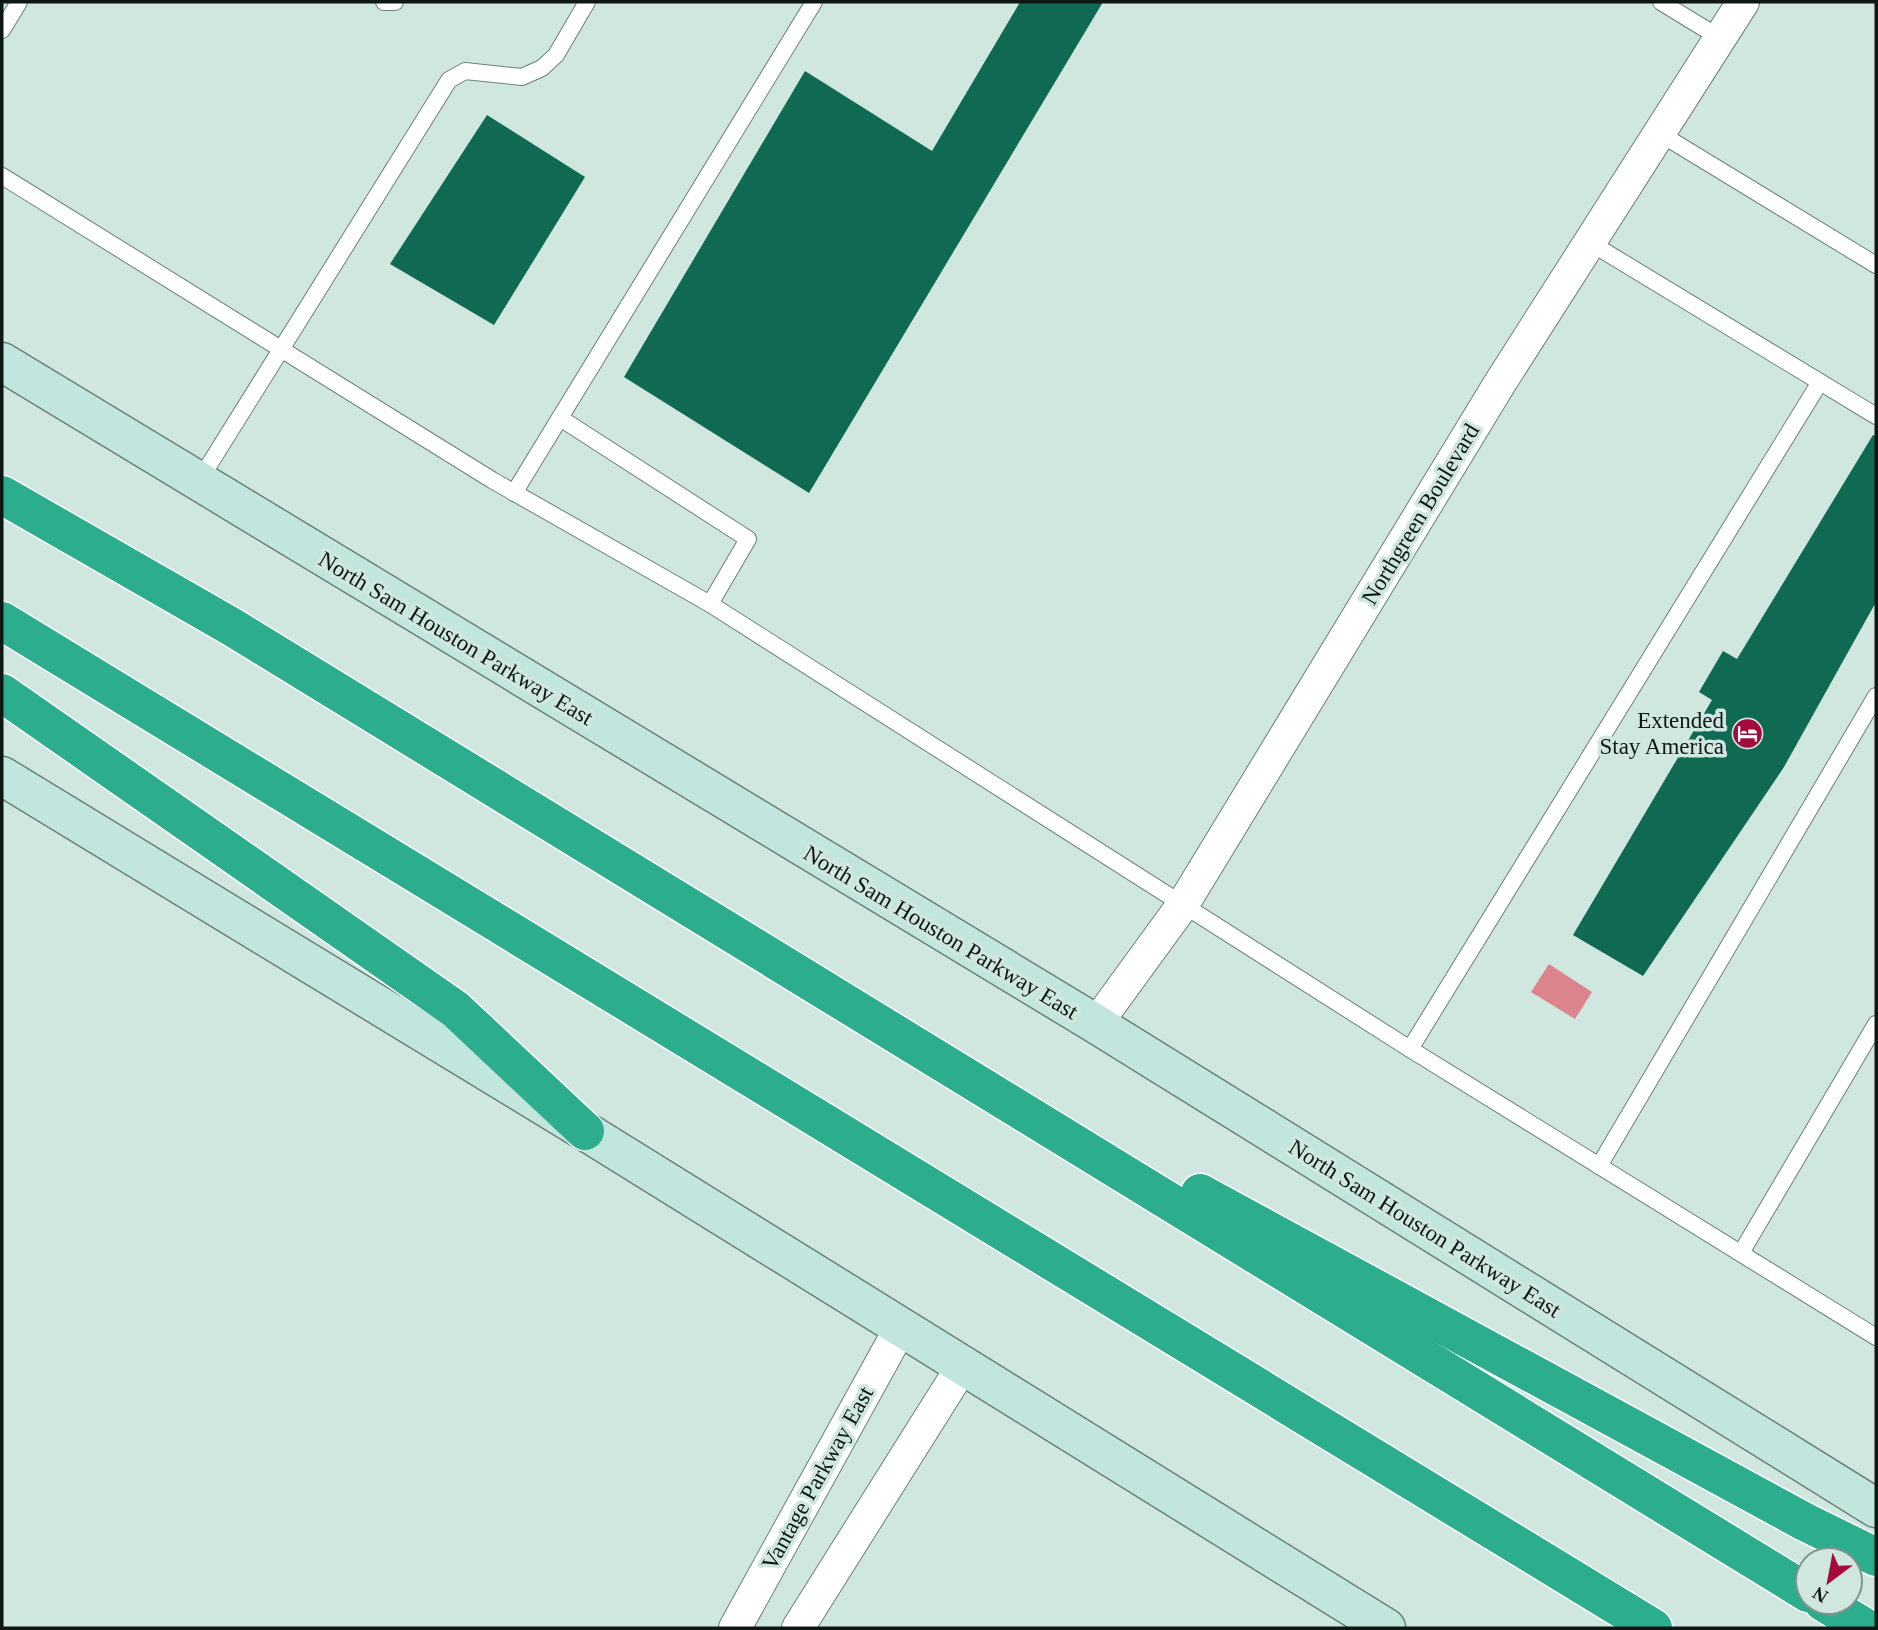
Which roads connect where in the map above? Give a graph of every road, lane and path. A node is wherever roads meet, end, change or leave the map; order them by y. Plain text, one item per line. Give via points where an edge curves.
1 (19, 2) edge
2 (384, 2) edge
3 (395, 2) edge
4 (587, 2) edge
5 (814, 2) edge
6 (1661, 2) edge
7 (1743, 2) edge
8 (2, 30) edge
9 (1720, 38) junction
10 (1659, 133) junction
11 (2, 176) edge
12 (1590, 242) junction
13 (1876, 265) edge
14 (281, 349) junction
15 (2, 362) edge
16 (1820, 382) junction
17 (1876, 416) edge
18 (560, 418) junction
19 (198, 482) junction
20 (514, 493) junction
21 (2, 495) edge
22 (710, 604) junction
23 (2, 621) edge
24 (2, 692) edge
25 (1876, 696) edge
26 (2, 776) edge
27 (1182, 906) junction
28 (827, 992) junction
29 (1097, 1024) junction
30 (1876, 1024) edge
31 (1410, 1049) junction
32 (585, 1131) junction
33 (1599, 1166) junction
34 (1741, 1253) junction
35 (900, 1329) junction
36 (1876, 1337) edge
37 (962, 1367) junction
38 (1876, 1508) edge
39 (1876, 1557) edge
40 (1794, 1584) edge
41 (1846, 1616) edge
42 (735, 1628) edge
43 (798, 1628) edge
44 (1386, 1628) edge
45 (1653, 1628) edge
46 (1866, 1628) edge

1 - 8 lane
2 - 3 lane
4 - 14 lane via 556,55 542,68 522,77 465,71 449,80
5 - 18 lane
6 - 9 lane
7 - 9 street, Northgreen Boulevard
9 - 10 street, Northgreen Boulevard
10 - 12 street, Northgreen Boulevard
10 - 13 lane
11 - 14 lane
12 - 16 lane
12 - 27 street, Northgreen Boulevard
14 - 19 lane
14 - 20 lane
15 - 19 main road, North Sam Houston Parkway East
16 - 17 lane
16 - 31 lane
18 - 20 lane
18 - 22 lane via 748,539
19 - 29 main road, North Sam Houston Parkway East
20 - 22 lane
21 - 28 highway via 232,627
22 - 27 lane
23 - 45 highway
24 - 32 highway via 455,1009
25 - 33 lane
26 - 32 main road
27 - 29 street, Northgreen Boulevard
27 - 31 lane
28 - 39 highway
28 - 40 highway
29 - 38 main road, North Sam Houston Parkway East
30 - 34 lane
31 - 33 lane
32 - 35 main road
33 - 34 lane
34 - 36 lane
35 - 37 main road
35 - 42 street, Vantage Parkway East
37 - 43 street
37 - 44 main road
41 - 46 highway

